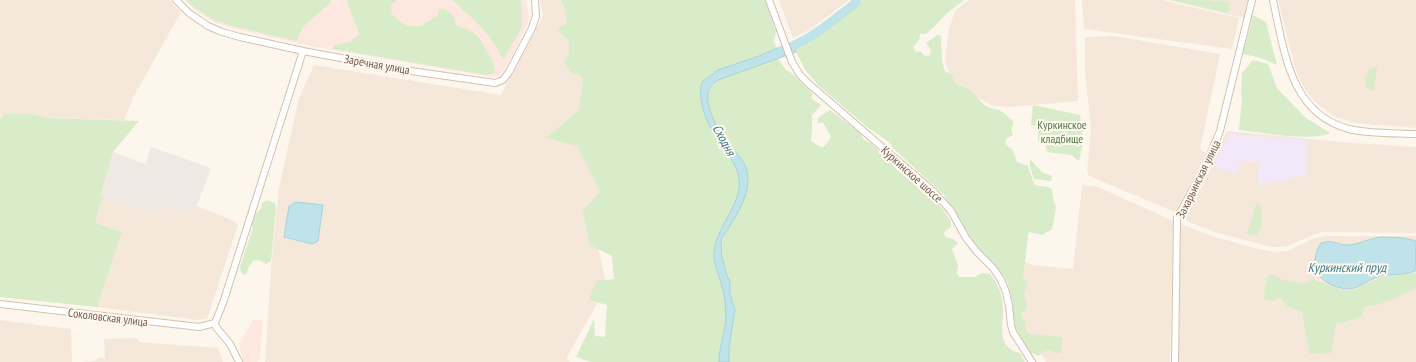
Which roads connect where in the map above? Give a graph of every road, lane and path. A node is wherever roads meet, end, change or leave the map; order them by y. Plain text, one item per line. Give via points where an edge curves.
1 (176, 0) edge
2 (535, 0) edge
3 (769, 0) edge
4 (1252, 0) edge
5 (1273, 0) edge
6 (303, 51) junction
7 (1416, 134) edge
8 (0, 304) edge
9 (215, 323) junction
10 (239, 362) edge
11 (1032, 362) edge
12 (1175, 362) edge

1 - 6 street, Заречная улица via 200,21 222,32
2 - 6 street, Заречная улица via 536,16 532,28 509,72 503,80 495,83
3 - 11 street, Куркинское шоссе via 798,71 809,84 944,202 966,238 993,268 1006,292 1013,332
4 - 12 street, Захарьинская улица via 1220,131 1205,167 1177,218
5 - 7 street via 1296,87 1310,106 1320,115 1349,129
6 - 9 street
8 - 9 street, Соколовская улица via 199,327
9 - 10 street via 234,350

